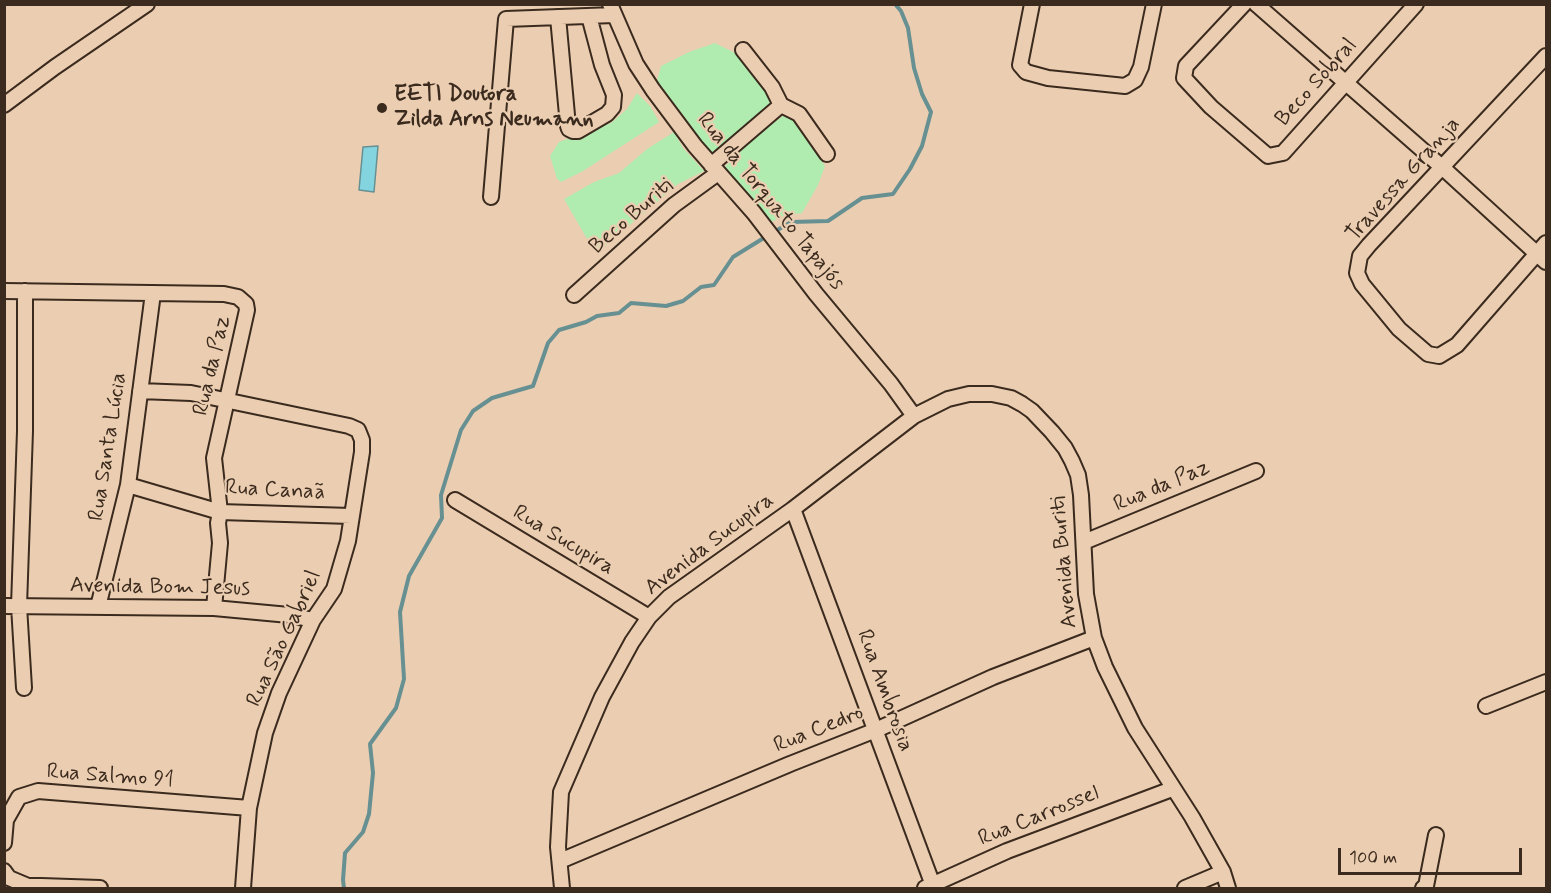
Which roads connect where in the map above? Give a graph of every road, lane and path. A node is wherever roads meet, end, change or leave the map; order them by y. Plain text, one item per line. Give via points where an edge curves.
1 (147, 4) edge
2 (1032, 4) edge
3 (1244, 4) edge
4 (1256, 4) edge
5 (1416, 4) edge
6 (1154, 5) edge
7 (612, 10) edge
8 (589, 16) junction
9 (558, 17) junction
10 (743, 50) dead end
11 (1546, 56) edge
12 (1346, 83) junction
13 (4, 105) edge
14 (782, 105) junction
15 (827, 154) dead end
16 (1443, 168) junction
17 (715, 169) junction
18 (491, 197) dead end
19 (1543, 253) edge
20 (4, 291) edge
21 (25, 291) junction
22 (153, 293) junction
23 (574, 295) dead end
24 (140, 391) junction
25 (226, 400) junction
26 (914, 416) junction
27 (1256, 471) dead end
28 (128, 485) junction
29 (455, 500) dead end
30 (793, 509) junction
31 (220, 512) junction
32 (351, 516) junction
33 (1084, 542) junction
34 (12, 606) edge
35 (98, 607) junction
36 (214, 608) junction
37 (649, 617) junction
38 (313, 620) junction
39 (1094, 638) junction
40 (1546, 682) edge
41 (24, 688) dead end
42 (1486, 706) dead end
43 (876, 730) junction
44 (1172, 789) junction
45 (249, 808) junction
46 (1436, 835) dead end
47 (4, 843) edge
48 (560, 861) junction
49 (4, 871) edge
50 (1223, 872) junction
51 (26, 887) edge
52 (930, 887) edge
53 (100, 888) edge
54 (243, 888) edge
55 (562, 888) edge
56 (1185, 888) edge
57 (1228, 888) edge
58 (1423, 888) edge

1 - 13 street
2 - 6 street via 1020,65 1026,72 1047,78 1125,86 1135,80 1141,67
3 - 12 street, Beco Sobral via 1186,66 1184,78 1262,152 1269,156 1283,153
4 - 12 street
5 - 12 street, Beco Sobral
7 - 8 street
7 - 17 street, Rua da Torquato Tapajós via 636,64
8 - 9 street
8 - 9 street via 614,95 613,107 578,131 568,126
9 - 18 street via 506,19
10 - 14 street
11 - 16 street, Travessa Granja
12 - 16 street
14 - 15 street via 799,114
14 - 17 street, Beco Buriti
16 - 19 street
16 - 19 street, Travessa Granja via 1369,245 1360,256 1357,273 1399,329 1428,354 1444,355 1458,345
17 - 23 street, Beco Buriti
17 - 26 street, Rua da Torquato Tapajós
20 - 21 street, Rua da Paz
21 - 22 street, Rua da Paz
21 - 34 street via 25,431
22 - 24 street, Rua Santa Lúcia
22 - 25 street, Rua da Paz via 232,295 246,304
24 - 25 street via 191,393
24 - 28 street, Rua Santa Lúcia
25 - 31 street, Rua da Paz via 214,458
25 - 32 street, Rua São Gabriel via 358,430 362,452
26 - 30 street, Avenida Sucupira
26 - 33 street, Avenida Buriti via 948,399 969,394 1011,398 1032,411 1065,448 1078,475
27 - 33 street, Rua da Paz
28 - 31 street, Rua Canaã
28 - 35 street, Rua Santa Lúcia
29 - 37 street, Rua Sucupira
30 - 37 street, Avenida Sucupira via 669,597
30 - 43 street, Rua Ambrosia
31 - 32 street, Rua Canaã
31 - 36 street, Rua da Paz
32 - 38 street, Rua São Gabriel via 334,589
33 - 39 street, Avenida Buriti via 1086,594
34 - 35 street, Avenida Bom Jesus
34 - 41 street
35 - 36 street, Avenida Bom Jesus
36 - 38 street, Avenida Bom Jesus
37 - 48 street, Avenida Sucupira via 602,697 561,792
38 - 45 street, Rua São Gabriel via 265,733
39 - 43 street, Rua Cedro via 993,677
39 - 44 street, Avenida Buriti via 1135,728
40 - 42 street
43 - 48 street, Rua Cedro
43 - 52 street, Rua Ambrosia
44 - 50 street, Avenida Buriti
44 - 52 street, Rua Carrossel via 1006,851
45 - 47 street, Rua Salmo 91 via 38,791 19,797 6,820
45 - 54 street, Rua São Gabriel
46 - 58 street
48 - 55 street, Avenida Sucupira
49 - 51 street
50 - 56 street
50 - 57 street, Avenida Buriti
51 - 53 street

